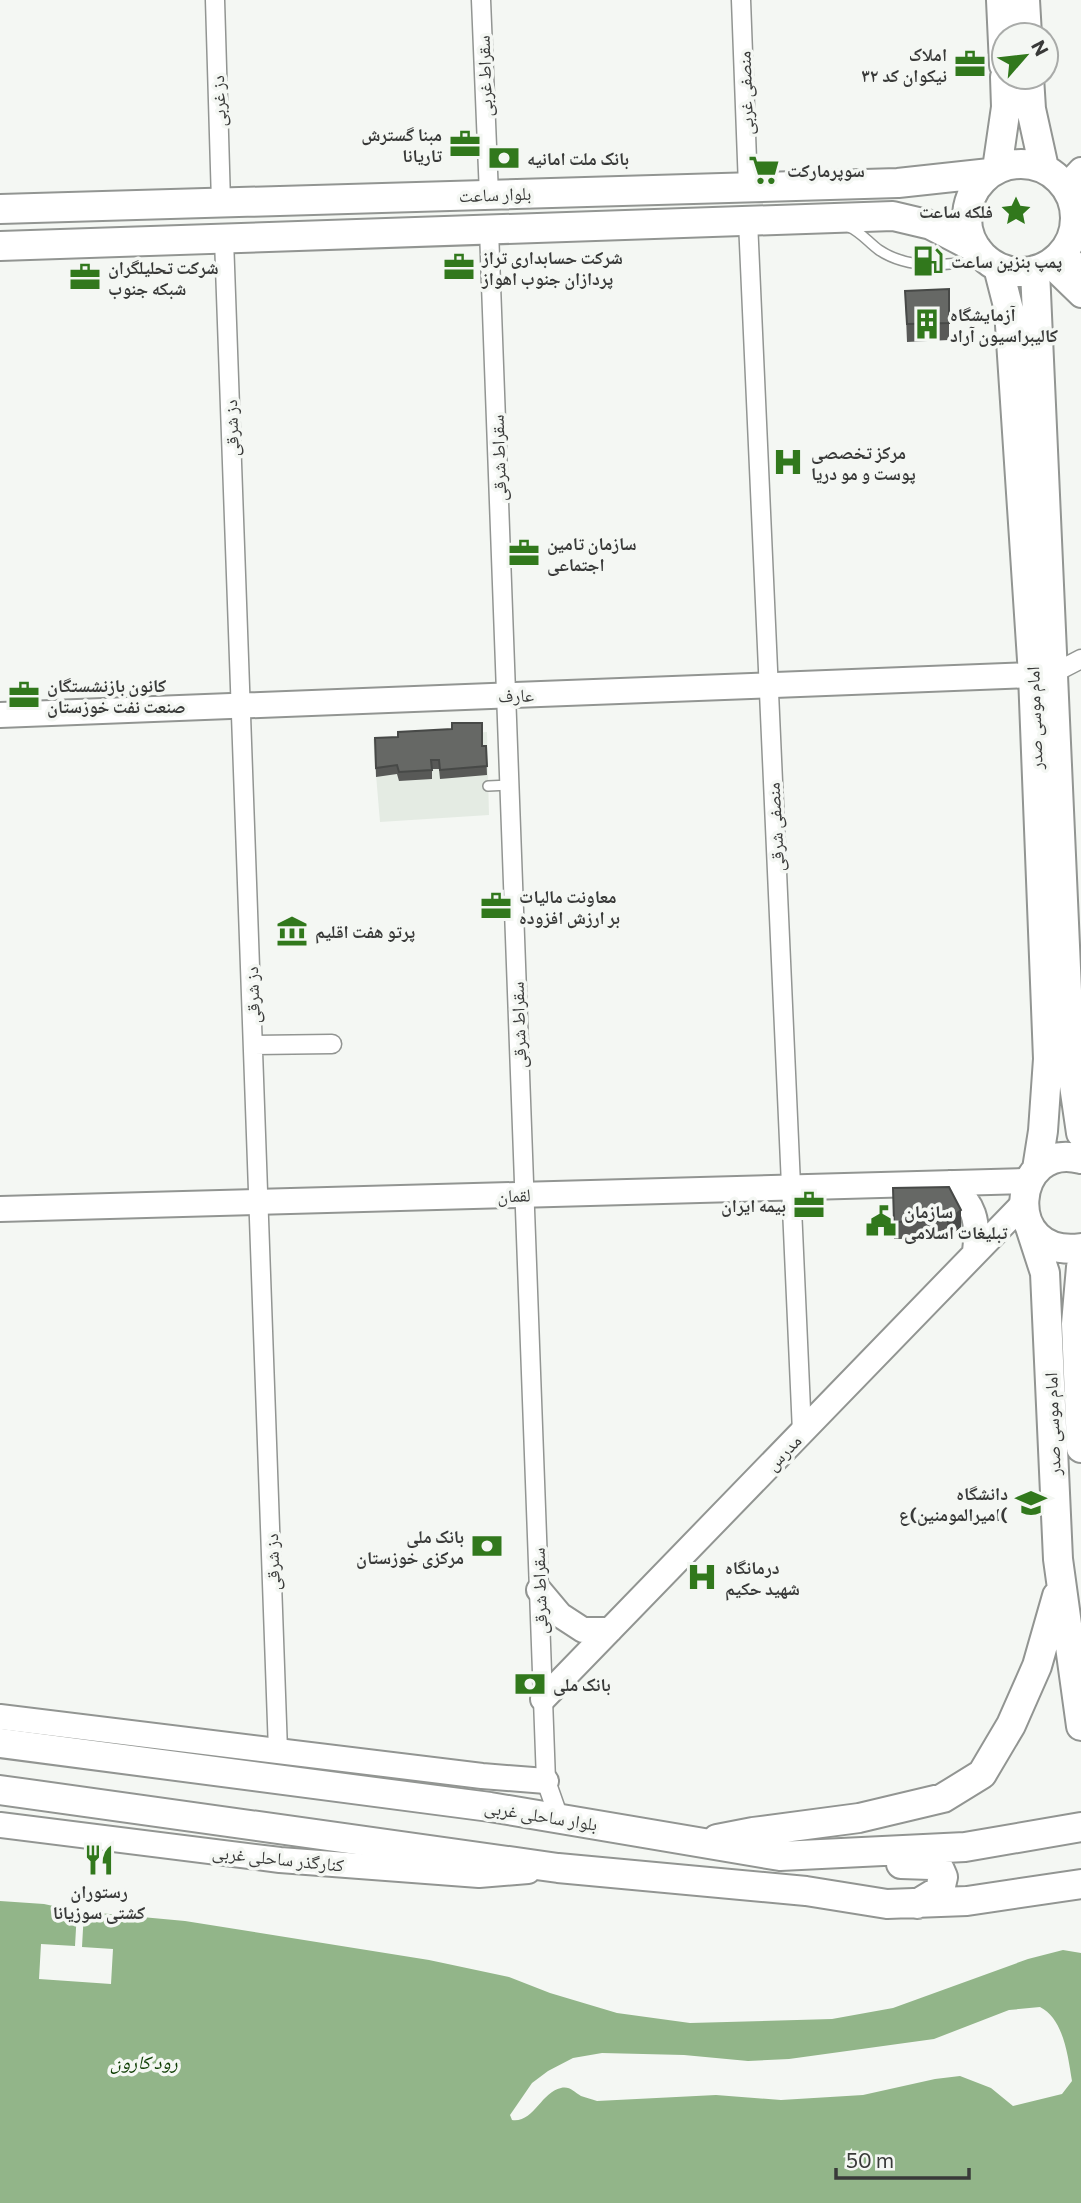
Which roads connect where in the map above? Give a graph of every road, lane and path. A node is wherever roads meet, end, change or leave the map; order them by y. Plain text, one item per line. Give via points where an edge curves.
1 (215, 0) edge
2 (481, 0) edge
3 (741, 0) edge
4 (1001, 0) edge
5 (1025, 0) edge
6 (1002, 21) edge
7 (1026, 21) edge
8 (1005, 91) edge
9 (1030, 91) edge
10 (1044, 168) junction
11 (993, 171) junction
12 (1073, 178) edge
13 (748, 187) junction
14 (489, 195) junction
15 (221, 202) junction
16 (0, 209) edge
17 (828, 219) junction
18 (748, 221) junction
19 (489, 230) junction
20 (224, 239) junction
21 (0, 246) edge
22 (987, 258) junction
23 (1057, 264) edge
24 (1081, 295) edge
25 (1081, 659) edge
26 (1044, 674) junction
27 (769, 685) junction
28 (506, 695) junction
29 (242, 706) junction
30 (0, 715) edge
31 (510, 785) junction
32 (488, 786) dead end
33 (332, 1044) dead end
34 (254, 1045) junction
35 (1081, 1133) edge
36 (1081, 1158) edge
37 (950, 1183) junction
38 (791, 1187) junction
39 (524, 1195) junction
40 (1029, 1196) junction
41 (260, 1202) junction
42 (0, 1209) edge
43 (1081, 1248) edge
44 (975, 1252) junction
45 (1081, 1267) edge
46 (802, 1432) junction
47 (1081, 1448) edge
48 (1060, 1583) junction
49 (539, 1590) junction
50 (610, 1630) junction
51 (543, 1699) junction
52 (1079, 1715) edge
53 (0, 1717) edge
54 (0, 1743) edge
55 (278, 1751) junction
56 (546, 1781) junction
57 (0, 1790) edge
58 (559, 1818) junction
59 (0, 1825) edge
60 (1081, 1827) edge
61 (701, 1843) junction
62 (834, 1853) junction
63 (558, 1868) junction
64 (1081, 1884) edge
65 (917, 1905) junction

1 - 15 street, دز غربی
2 - 14 street, سقراط غربی
3 - 13 street, منصفی غربی
4 - 6 main road
5 - 7 main road
8 - 11 main road
9 - 10 main road
10 - 11 main road via 1016,163
10 - 12 main road via 1056,176
11 - 13 main road, بلوار ساعت via 898,183
11 - 22 main road via 978,185 967,217 969,233
12 - 23 main road via 1072,237
13 - 14 main road, بلوار ساعت
14 - 15 main road, بلوار ساعت
15 - 16 main road, بلوار ساعت
17 - 18 main road, بلوار ساعت
17 - 22 main road, بلوار ساعت via 893,216 931,225
17 - 22 lane via 856,230 894,259 911,264
18 - 19 main road, بلوار ساعت
18 - 27 street, منصفی شرقی
19 - 20 main road, بلوار ساعت
19 - 28 street, سقراط شرقی
20 - 21 main road, بلوار ساعت
20 - 29 street, دز شرقی
22 - 23 main road via 1017,272
22 - 26 main road, امام موسی صدر via 1009,310
23 - 24 street
23 - 26 main road, امام موسی صدر
25 - 26 street
26 - 27 street, عارف
26 - 35 main road, امام موسی صدر via 1070,1058
26 - 40 main road, امام موسی صدر via 1048,1059 1043,1131
27 - 28 street, عارف
27 - 38 street, منصفی شرقی
28 - 29 street, عارف
28 - 31 street, سقراط شرقی
29 - 30 street, عارف
29 - 34 street, دز شرقی
31 - 32 lane
31 - 39 street, سقراط شرقی
33 - 34 street
34 - 41 street, دز شرقی
36 - 40 main road via 1049,1161
37 - 38 street, لقمان
37 - 40 street, لقمان
37 - 44 street via 974,1213 978,1232
38 - 39 street, لقمان
38 - 46 street, منصفی شرقی
39 - 41 street, لقمان
39 - 49 street, سقراط شرقی
40 - 43 main road via 1039,1238 1052,1246
40 - 44 street, مدرس
40 - 48 main road, امام موسی صدر via 1045,1273
41 - 42 street, لقمان
41 - 55 street, دز شرقی
44 - 46 street, مدرس
45 - 47 main road, امام موسی صدر via 1076,1324
46 - 50 street, مدرس
48 - 52 main road, امام موسی صدر
48 - 61 main road via 1037,1666 1011,1725 982,1774 931,1801 859,1818
49 - 50 street via 560,1615 583,1630
49 - 51 street, سقراط شرقی
50 - 51 street, مدرس
51 - 56 street, سقراط شرقی
53 - 55 street
54 - 58 main road, بلوار ساحلی غربی
55 - 56 street
56 - 58 street, سقراط شرقی
57 - 63 main road
58 - 61 main road, بلوار ساحلی غربی
59 - 63 street, کنارگذر ساحلی غربی via 320,1863 479,1875
60 - 62 main road, بلوار ساحلی غربی via 965,1847
61 - 62 main road, بلوار ساحلی غربی via 780,1856
62 - 65 main road via 879,1863 931,1865 940,1870 940,1890
63 - 65 main road
64 - 65 main road

